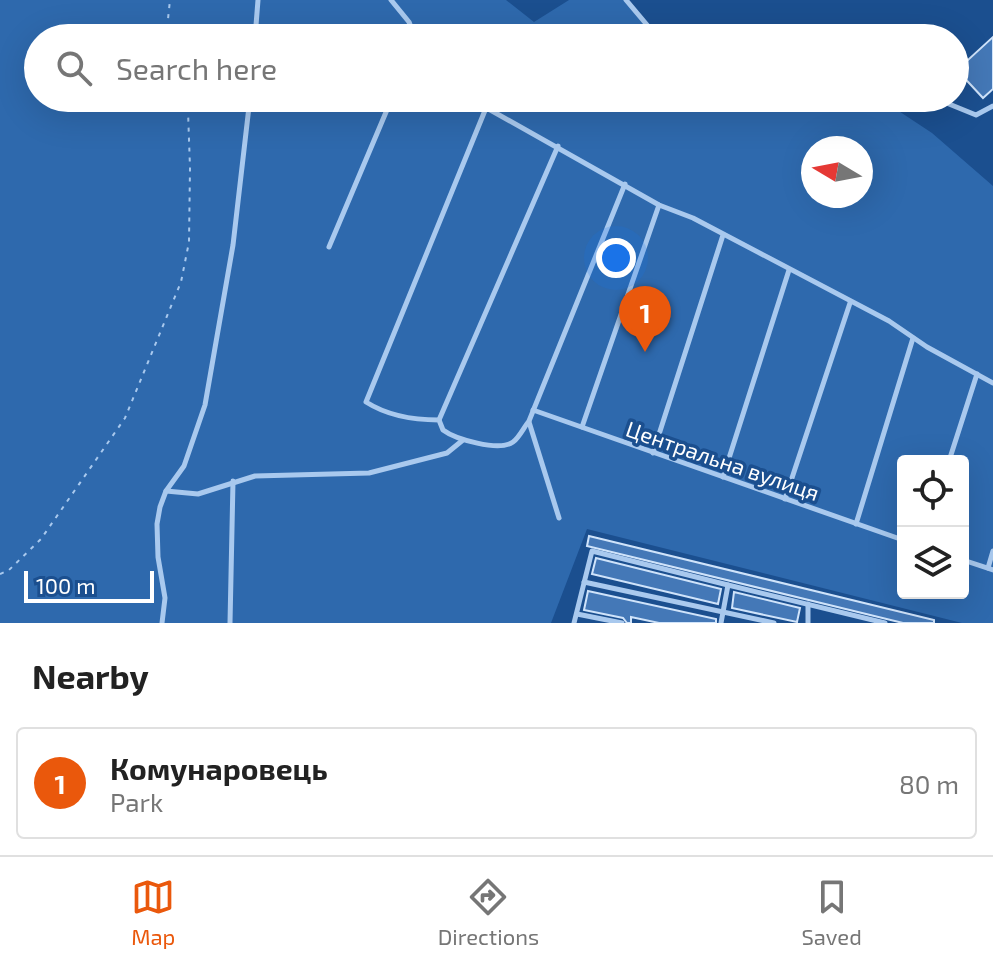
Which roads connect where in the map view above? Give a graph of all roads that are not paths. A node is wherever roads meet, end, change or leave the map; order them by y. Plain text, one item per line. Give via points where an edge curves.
1 (258, 0) edge
2 (391, 0) edge
3 (626, 0) edge
4 (256, 24) edge
5 (410, 24) edge
6 (646, 24) edge
7 (993, 106) edge
8 (248, 112) edge
9 (386, 112) edge
10 (484, 112) edge
11 (494, 112) edge
12 (969, 112) edge
13 (558, 146) junction
14 (625, 184) junction
15 (659, 205) junction
16 (723, 235) junction
17 (329, 247) dead end
18 (789, 270) junction
19 (850, 302) junction
20 (913, 338) junction
21 (977, 374) junction
22 (993, 383) edge
23 (533, 410) junction
24 (439, 420) junction
25 (529, 421) junction
26 (582, 427) junction
27 (463, 440) junction
28 (653, 453) junction
29 (951, 455) edge
30 (723, 477) junction
31 (233, 481) junction
32 (166, 491) junction
33 (785, 499) junction
34 (559, 518) dead end
35 (856, 524) junction
36 (897, 538) edge
37 (993, 551) edge
38 (969, 562) edge
39 (991, 569) edge
40 (584, 582) junction
41 (728, 585) junction
42 (808, 604) junction
43 (722, 612) junction
44 (577, 614) junction
45 (162, 623) edge
46 (230, 623) edge
47 (574, 623) edge
48 (622, 623) edge
49 (721, 623) edge
50 (774, 623) edge
51 (808, 623) edge
52 (885, 623) edge

1 - 4 lane
2 - 5 lane
3 - 6 lane
7 - 12 lane via 976,115
8 - 32 lane via 233,245 205,405 184,466
9 - 17 lane
10 - 24 lane via 366,402 396,415
11 - 13 lane
13 - 14 lane
13 - 24 lane
14 - 15 lane
14 - 23 lane
15 - 16 lane
15 - 26 lane
16 - 18 lane
16 - 28 lane
18 - 19 lane
18 - 30 lane
19 - 20 lane
19 - 33 lane
20 - 21 lane
20 - 35 lane
21 - 22 lane
21 - 29 lane
23 - 25 lane
23 - 26 lane, Центральна вулиця
24 - 27 lane via 443,430
25 - 27 lane via 514,442 505,445
25 - 34 lane
26 - 28 lane, Центральна вулиця
27 - 31 lane via 447,453 369,473
28 - 30 lane, Центральна вулиця
30 - 33 lane, Центральна вулиця
31 - 32 lane via 198,494
31 - 46 lane
32 - 45 lane via 157,524 165,598
33 - 35 lane, Центральна вулиця
35 - 36 lane, Центральна вулиця
37 - 39 lane
38 - 39 lane
40 - 41 lane via 592,551
40 - 43 lane
40 - 44 lane
41 - 42 lane
41 - 43 lane
42 - 51 lane
42 - 52 lane
43 - 49 lane
43 - 50 lane
44 - 47 lane
44 - 48 lane

